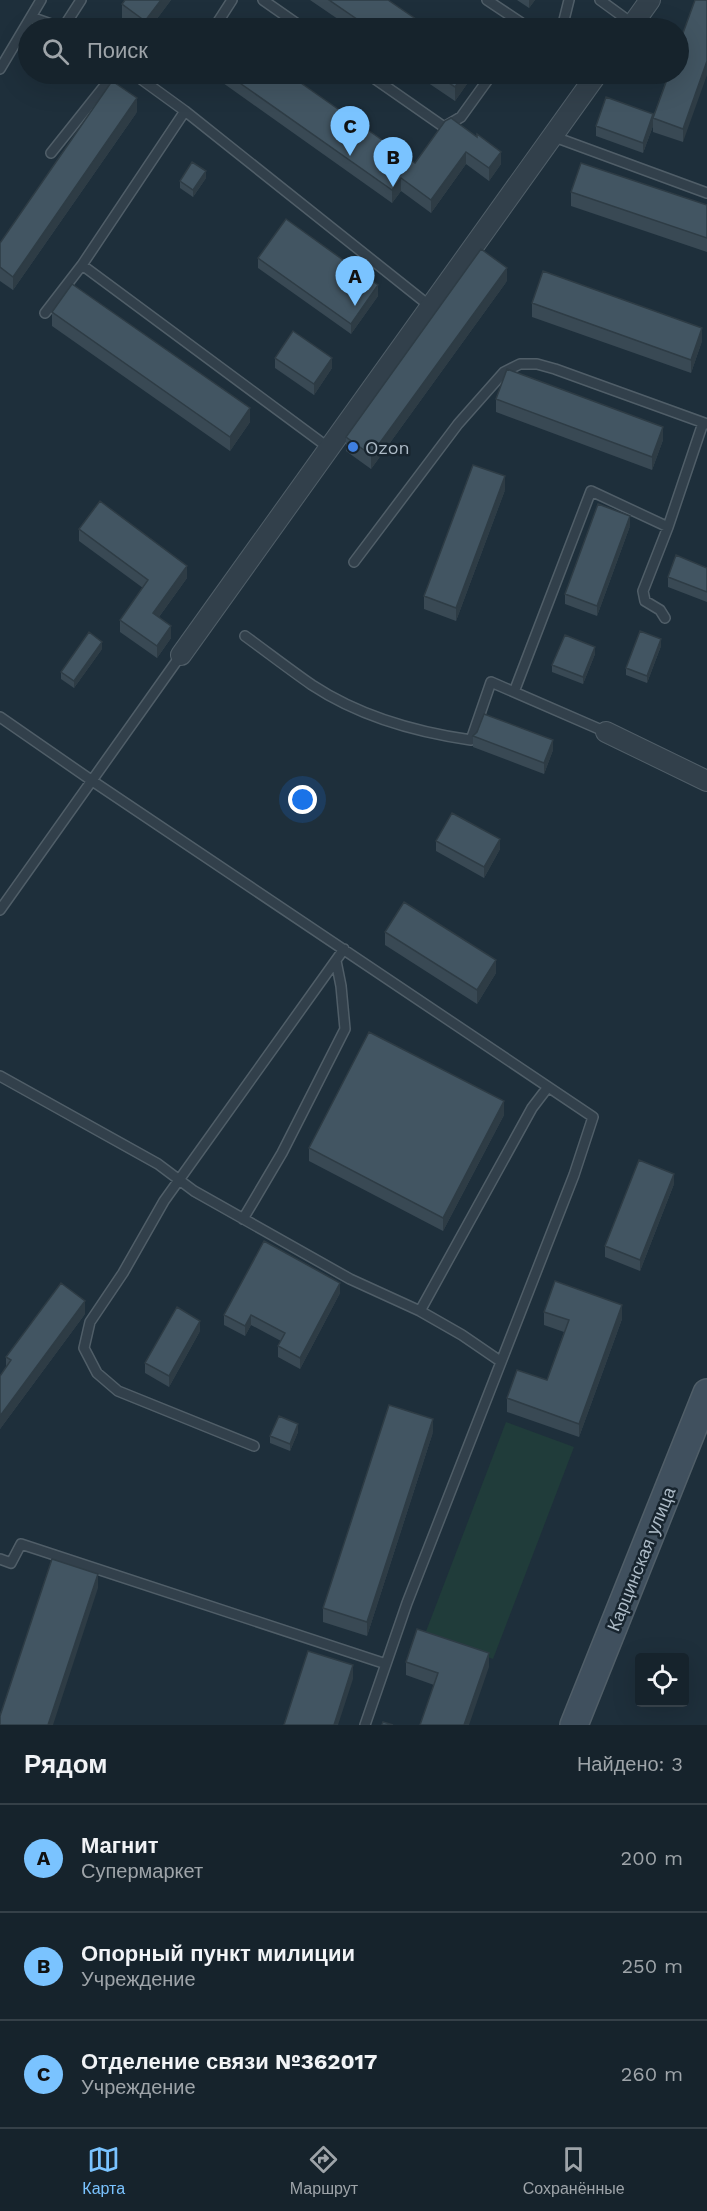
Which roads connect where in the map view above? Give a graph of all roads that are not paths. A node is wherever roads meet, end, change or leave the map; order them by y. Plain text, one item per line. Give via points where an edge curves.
1 (41, 0) edge
2 (81, 0) edge
3 (232, 0) edge
4 (263, 0) edge
5 (487, 0) edge
6 (569, 0) edge
7 (600, 0) edge
8 (650, 0) edge
9 (31, 17) edge
10 (69, 18) edge
11 (220, 18) edge
12 (289, 18) edge
13 (512, 18) edge
14 (564, 18) edge
15 (621, 18) edge
16 (637, 18) edge
17 (18, 39) edge
18 (0, 69) edge
19 (106, 84) edge
20 (148, 84) edge
21 (382, 84) edge
22 (485, 84) edge
23 (588, 84) edge
24 (185, 111) junction
25 (552, 136) junction
26 (51, 153) dead end
27 (707, 193) edge
28 (82, 265) junction
29 (431, 307) junction
30 (45, 313) dead end
31 (705, 424) edge
32 (329, 448) junction
33 (668, 527) junction
34 (354, 562) dead end
35 (665, 618) dead end
36 (244, 636) dead end
37 (181, 655) joint
38 (514, 692) junction
39 (0, 717) edge
40 (606, 732) joint
41 (91, 780) junction
42 (707, 781) edge
43 (0, 910) edge
44 (344, 949) junction
45 (336, 961) junction
46 (0, 1076) edge
47 (548, 1087) junction
48 (179, 1180) junction
49 (243, 1219) junction
50 (420, 1311) junction
51 (500, 1361) junction
52 (707, 1395) edge
53 (254, 1446) dead end
54 (0, 1559) edge
55 (386, 1664) junction
56 (365, 1725) edge
57 (574, 1725) edge

1 - 9 lane
2 - 10 lane
3 - 11 lane
4 - 12 lane
5 - 13 lane
6 - 14 lane
7 - 15 lane
8 - 16 street
17 - 18 lane
19 - 26 lane
20 - 24 lane
21 - 22 lane via 444,127 461,117
23 - 25 street
24 - 28 lane
24 - 29 lane
25 - 27 lane
25 - 29 street
28 - 30 lane
28 - 32 lane
29 - 32 street
31 - 33 lane
31 - 34 lane via 555,369 520,364 504,372 458,423
32 - 37 street
33 - 35 lane via 643,591 645,601
33 - 38 lane via 591,491
36 - 38 lane via 313,686 372,716 430,734 471,740 491,682
37 - 41 lane
38 - 40 lane
39 - 41 lane
40 - 42 street
41 - 43 lane
41 - 44 lane
44 - 45 lane
44 - 47 lane
45 - 48 lane
45 - 49 lane via 345,1029 282,1153
46 - 48 lane via 158,1164
47 - 50 lane via 532,1108
47 - 51 lane via 594,1116
48 - 49 lane
48 - 53 lane via 90,1322 84,1348 97,1373 117,1391
49 - 50 lane via 350,1280
50 - 51 lane
51 - 55 lane
52 - 57 main road, Карцинская улица
54 - 55 lane via 10,1563 21,1544
55 - 56 lane

